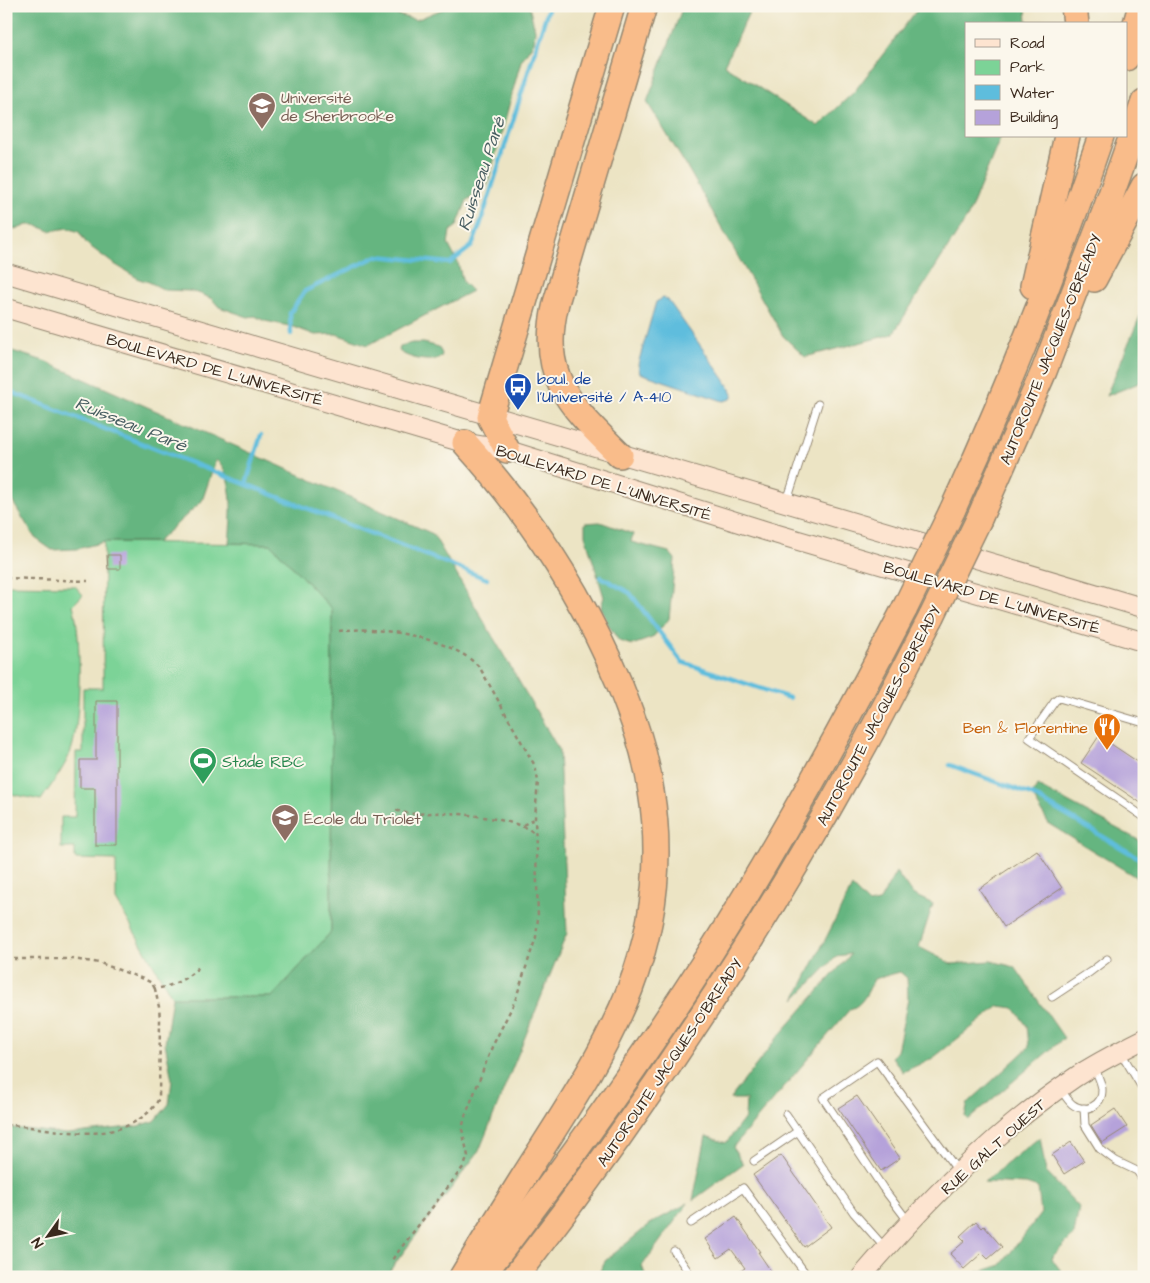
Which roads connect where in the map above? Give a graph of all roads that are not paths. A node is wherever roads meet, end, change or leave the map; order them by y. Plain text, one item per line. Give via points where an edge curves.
1 (612, 6) edge
2 (644, 6) edge
3 (1074, 6) edge
4 (1142, 6) edge
5 (1076, 22) edge
6 (1128, 52) edge
7 (1144, 102) edge
8 (1067, 138) edge
9 (1100, 138) edge
10 (1144, 186) edge
11 (6, 273) edge
12 (6, 308) edge
13 (1014, 369) junction
14 (1044, 371) junction
15 (818, 404) dead end
16 (490, 416) junction
17 (465, 443) junction
18 (507, 450) junction
19 (620, 455) junction
20 (787, 503) junction
21 (1144, 608) edge
22 (1144, 642) edge
23 (1144, 723) edge
24 (1143, 815) edge
25 (1107, 959) dead end
26 (1052, 997) dead end
27 (1144, 1039) edge
28 (1120, 1051) junction
29 (1094, 1066) junction
30 (1060, 1088) junction
31 (1144, 1092) edge
32 (1084, 1108) junction
33 (786, 1114) dead end
34 (798, 1131) junction
35 (754, 1161) dead end
36 (960, 1173) junction
37 (1144, 1181) edge
38 (691, 1223) dead end
39 (910, 1223) junction
40 (886, 1249) junction
41 (674, 1251) dead end
42 (462, 1277) edge
43 (481, 1277) edge
44 (515, 1277) edge
45 (692, 1277) edge
46 (808, 1277) edge
47 (861, 1277) edge

1 - 16 highway
2 - 19 highway via 556,302 551,337 554,366 567,398
3 - 5 highway
4 - 6 highway
7 - 14 highway, AUTOROUTE JACQUES-O'BREADY
8 - 13 highway
9 - 13 highway, AUTOROUTE JACQUES-O'BREADY
10 - 14 highway
11 - 16 main road, BOULEVARD DE L'UNIVERSITÉ
12 - 17 main road, BOULEVARD DE L'UNIVERSITÉ
13 - 43 highway, AUTOROUTE JACQUES-O'BREADY, bridge via 952,511 905,608 782,834 704,962 600,1116
14 - 44 highway, AUTOROUTE JACQUES-O'BREADY, bridge via 979,519 849,774 729,974 634,1117
15 - 20 lane
16 - 18 highway
16 - 19 main road, BOULEVARD DE L'UNIVERSITÉ
17 - 18 main road, BOULEVARD DE L'UNIVERSITÉ
17 - 42 highway via 493,474 538,535 572,590 608,659 645,760 654,807 656,852 648,929 620,1012 571,1102
18 - 22 main road, BOULEVARD DE L'UNIVERSITÉ via 766,531
19 - 20 main road, BOULEVARD DE L'UNIVERSITÉ
20 - 21 main road, BOULEVARD DE L'UNIVERSITÉ
23 - 24 lane via 1060,698 1054,701 1029,738
25 - 26 lane
27 - 28 main road, RUE GALT OUEST
28 - 29 main road, RUE GALT OUEST
28 - 31 lane
29 - 30 main road, RUE GALT OUEST
29 - 32 lane via 1102,1094 1095,1106
30 - 32 lane via 1073,1105
30 - 36 main road, RUE GALT OUEST
32 - 37 lane via 1085,1125 1100,1149 1137,1171
33 - 34 lane
34 - 35 lane
34 - 40 lane via 854,1213
36 - 39 main road, RUE GALT OUEST
36 - 39 lane via 877,1061 823,1098
38 - 46 lane via 743,1188
39 - 40 main road, RUE GALT OUEST
40 - 47 main road, RUE GALT OUEST
41 - 45 lane

